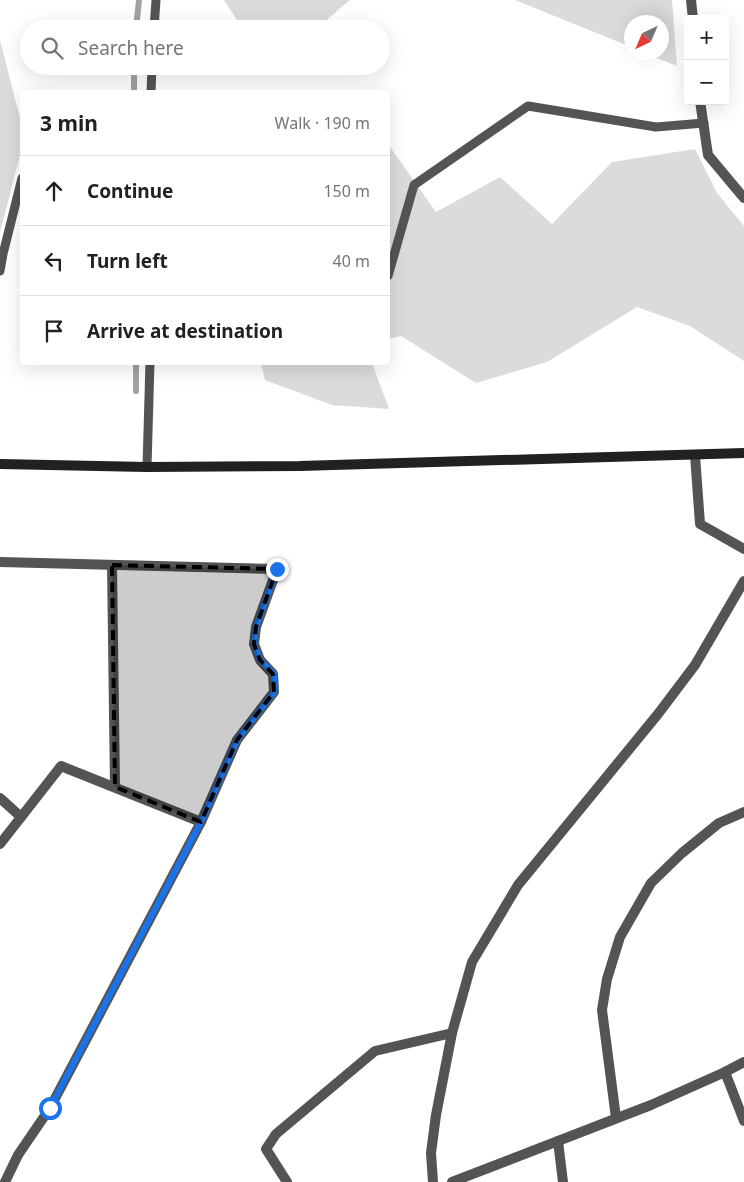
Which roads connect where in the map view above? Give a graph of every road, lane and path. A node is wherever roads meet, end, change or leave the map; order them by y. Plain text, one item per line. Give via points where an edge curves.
1 (156, 0) edge
2 (691, 0) edge
3 (693, 15) edge
4 (155, 20) edge
5 (152, 75) edge
6 (151, 90) edge
7 (701, 105) edge
8 (704, 122) junction
9 (20, 186) edge
10 (744, 198) edge
11 (390, 269) edge
12 (0, 271) edge
13 (150, 365) edge
14 (744, 453) edge
15 (695, 455) junction
16 (0, 464) edge
17 (147, 467) junction
18 (744, 549) edge
19 (0, 562) edge
20 (112, 565) junction
21 (744, 581) edge
22 (115, 787) junction
23 (0, 798) edge
24 (744, 812) edge
25 (21, 818) junction
26 (201, 822) junction
27 (0, 844) edge
28 (452, 1033) junction
29 (744, 1062) edge
30 (725, 1072) junction
31 (616, 1118) junction
32 (744, 1121) edge
33 (558, 1141) junction
34 (5, 1182) edge
35 (287, 1182) edge
36 (434, 1182) edge
37 (452, 1182) edge
38 (563, 1182) edge

1 - 4 lane
2 - 3 street
5 - 6 lane
7 - 8 street
8 - 10 street via 708,155
8 - 11 lane via 656,127 528,106 414,185
9 - 12 lane
13 - 17 lane
14 - 15 street
15 - 17 street
15 - 18 street via 700,524
16 - 17 street
19 - 20 street
20 - 22 street
20 - 26 street via 277,569 256,627 254,644 260,660 274,674 274,692 237,740
21 - 28 street via 695,665 518,885 472,962
22 - 25 street via 61,766
22 - 26 street
23 - 25 street
24 - 31 street via 720,823 651,883 620,937 607,979 602,1010
25 - 27 street
26 - 34 street via 50,1108 18,1155
28 - 35 street via 375,1051 276,1134 266,1149
28 - 36 street via 431,1153
29 - 30 street
30 - 31 street
30 - 32 street
31 - 33 street
33 - 37 street
33 - 38 street

